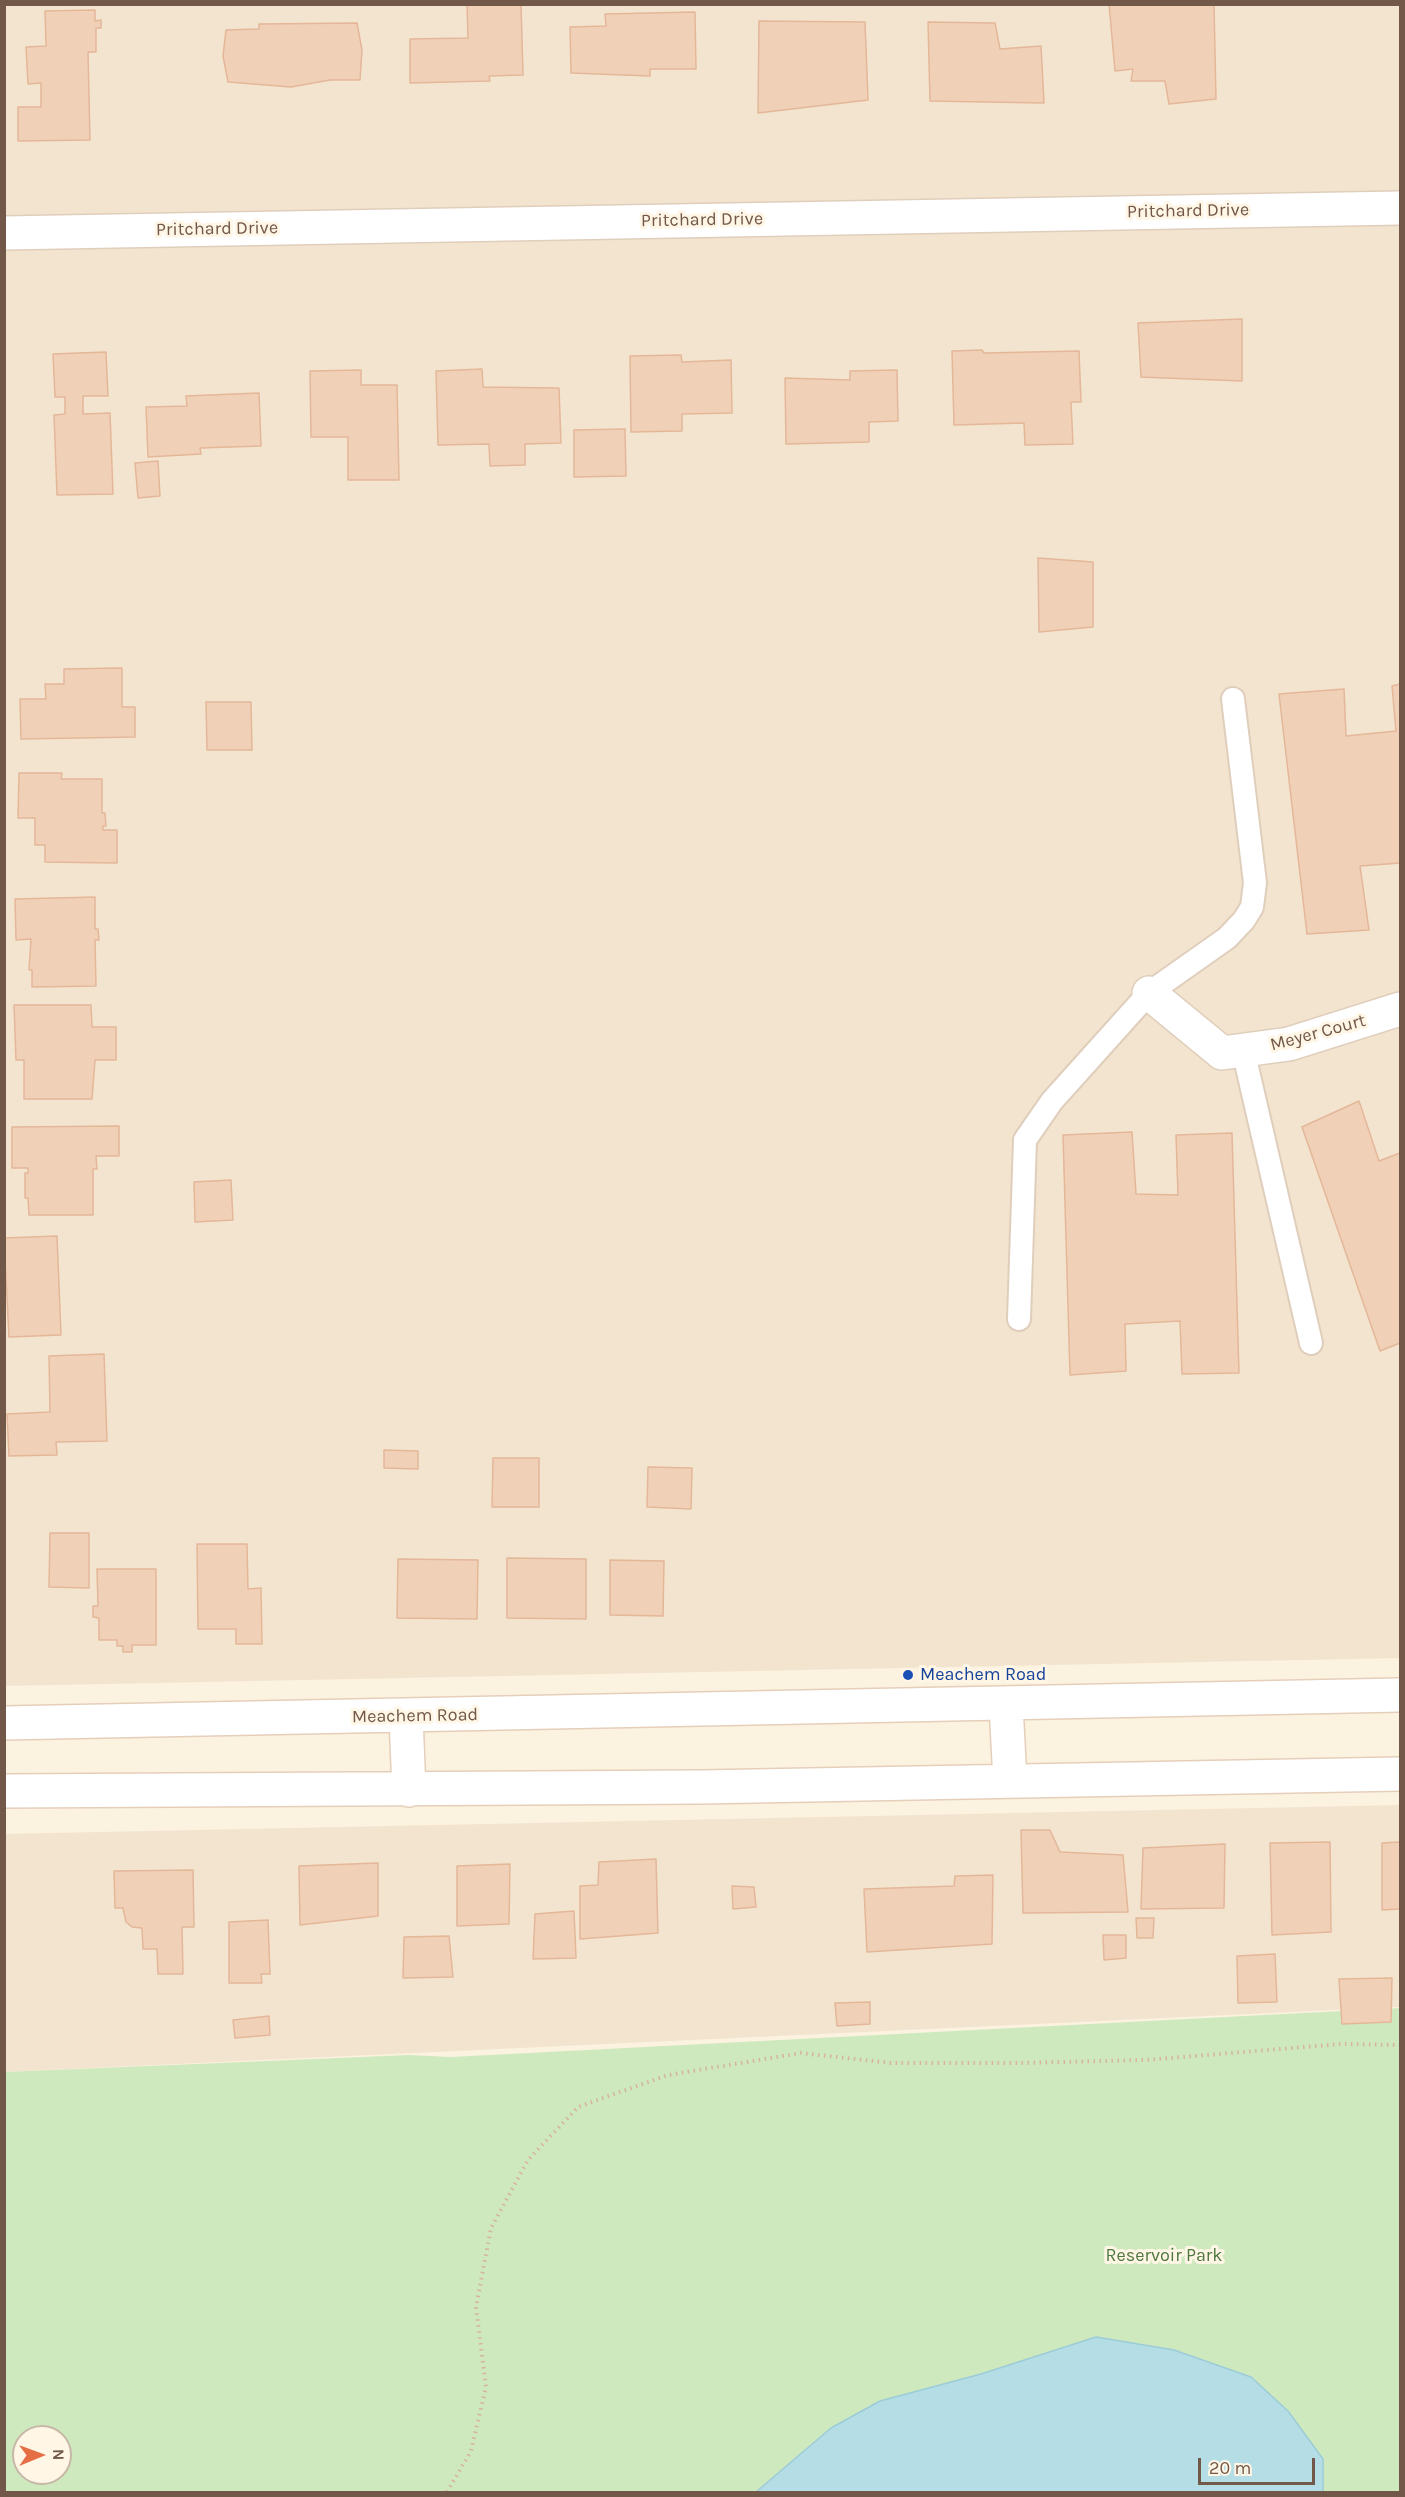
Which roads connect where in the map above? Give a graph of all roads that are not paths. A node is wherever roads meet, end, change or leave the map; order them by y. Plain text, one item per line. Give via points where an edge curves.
1 (1401, 208) edge
2 (4, 233) edge
3 (1233, 699) dead end
4 (1149, 993) junction
5 (1401, 1009) edge
6 (1243, 1050) junction
7 (1018, 1319) dead end
8 (1311, 1342) dead end
9 (1401, 1695) edge
10 (1006, 1705) junction
11 (406, 1717) junction
12 (4, 1723) edge
13 (1401, 1774) edge
14 (1010, 1781) junction
15 (409, 1790) junction
16 (4, 1791) edge

1 - 2 street, Pritchard Drive
3 - 4 lane via 1255,882 1252,906 1227,938
4 - 6 street, Meyer Court via 1222,1053
4 - 7 lane via 1052,1101 1024,1140
5 - 6 street, Meyer Court via 1289,1044
6 - 8 lane
9 - 10 street, Meachem Road
10 - 11 street, Meachem Road
10 - 14 street
11 - 12 street, Meachem Road
11 - 15 street
13 - 14 street
14 - 15 street
15 - 16 street

